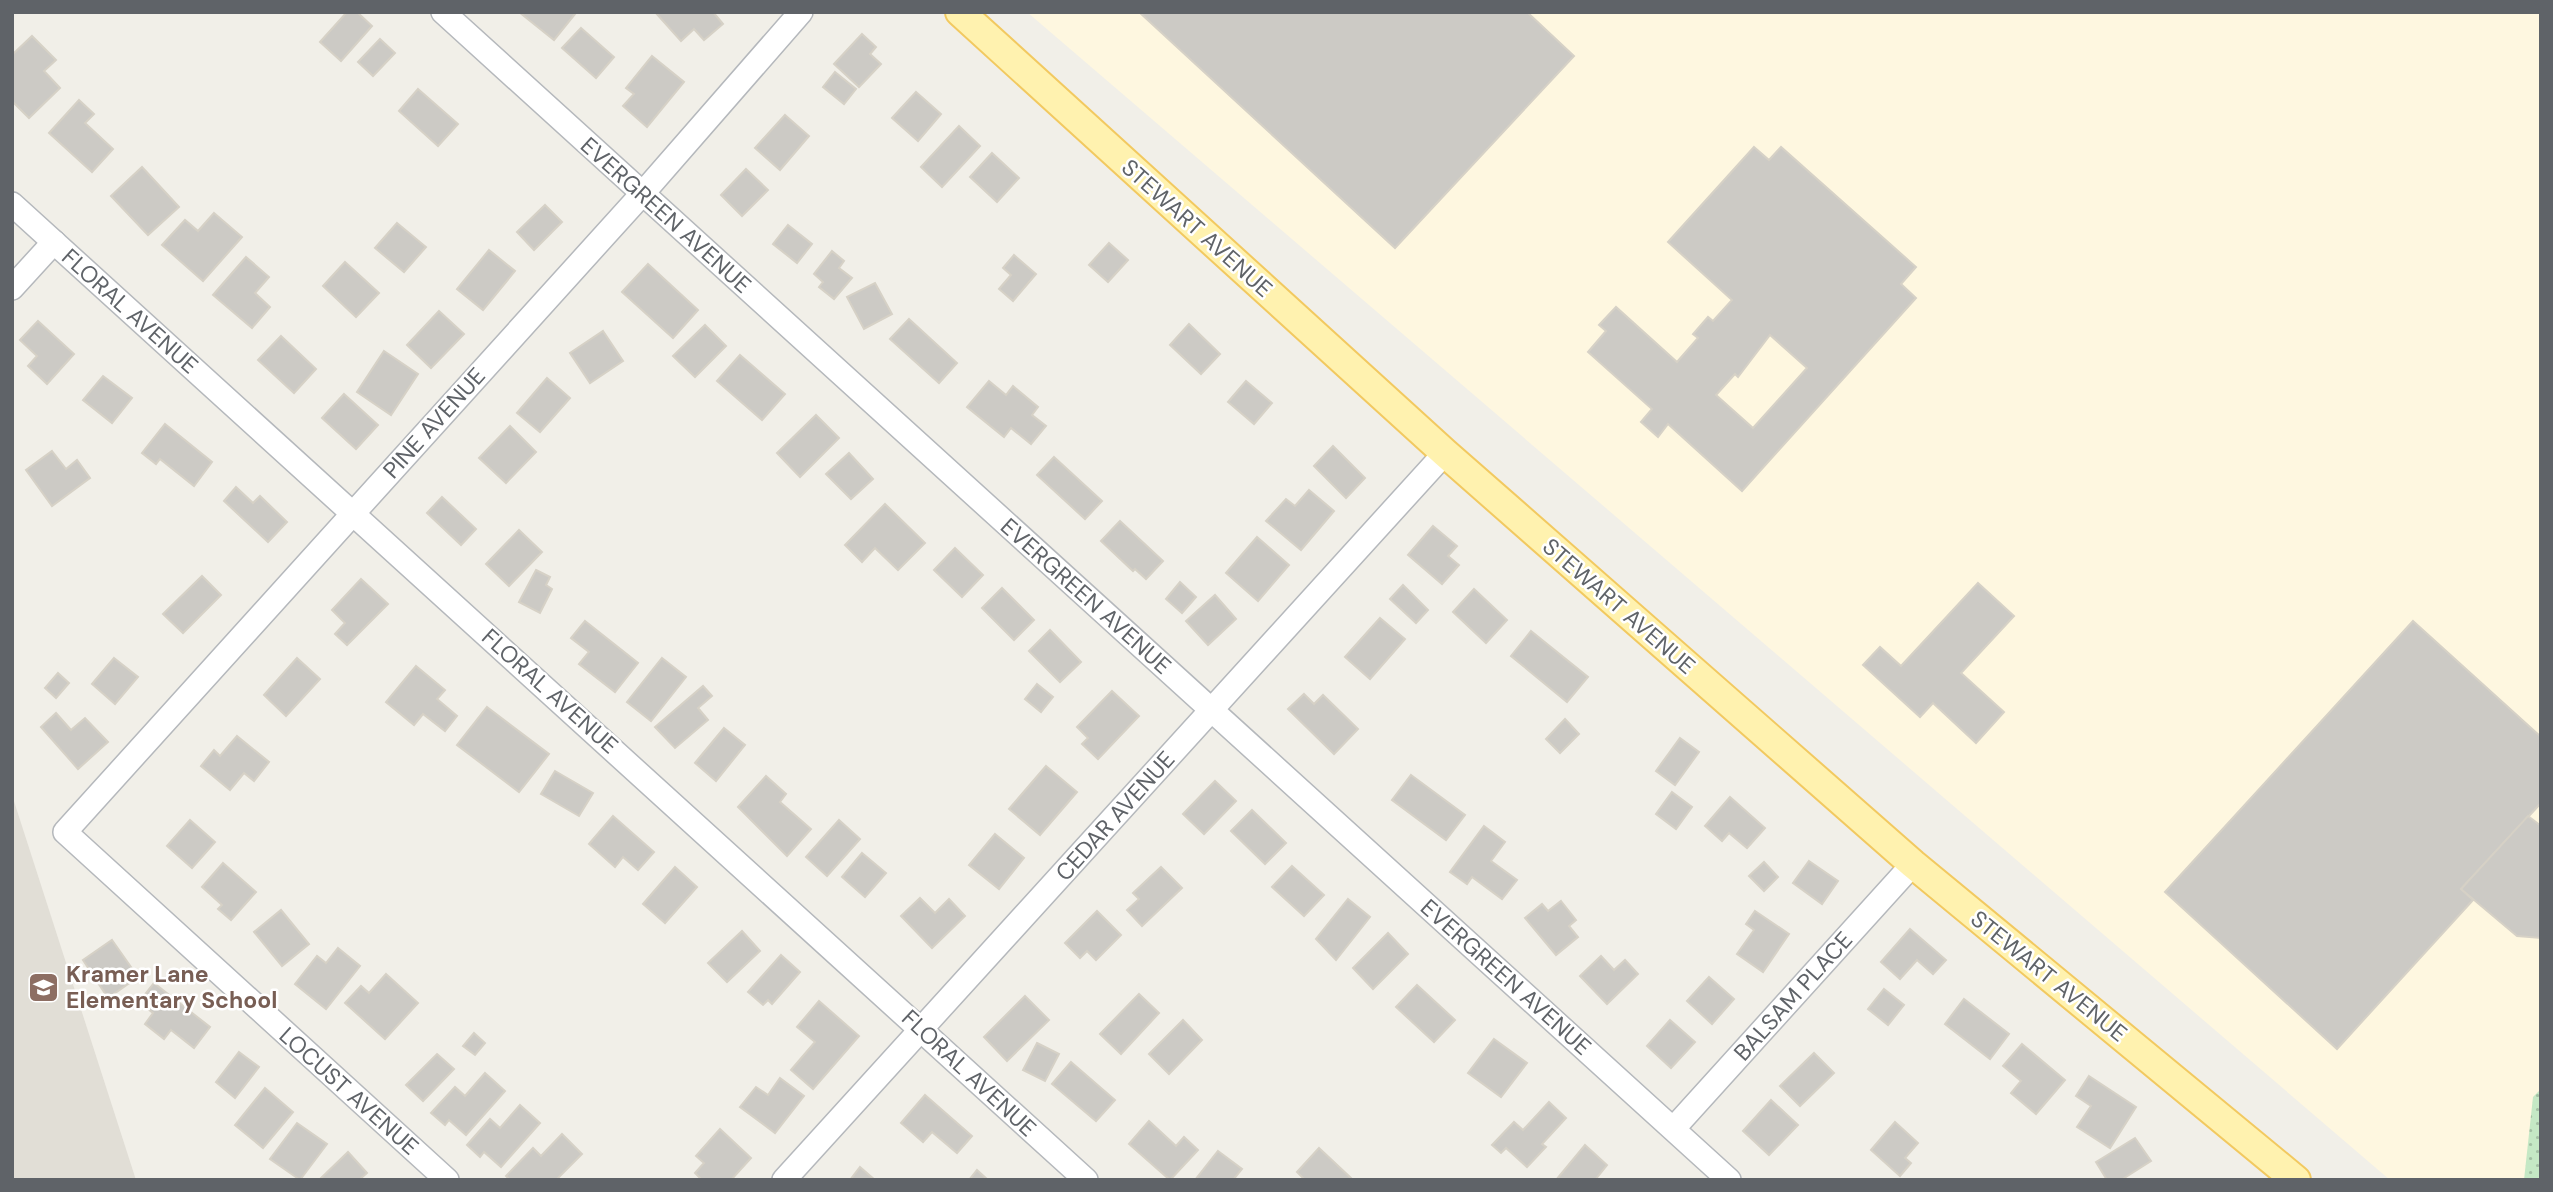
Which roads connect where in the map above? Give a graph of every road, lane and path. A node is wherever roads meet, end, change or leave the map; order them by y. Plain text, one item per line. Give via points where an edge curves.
1 (443, 12) edge
2 (800, 12) edge
3 (960, 12) edge
4 (643, 193) junction
5 (12, 204) edge
6 (54, 242) junction
7 (12, 288) edge
8 (1446, 453) junction
9 (353, 513) junction
10 (1211, 709) junction
11 (65, 832) joint
12 (1913, 864) junction
13 (922, 1029) junction
14 (1674, 1128) junction
15 (447, 1180) edge
16 (784, 1180) edge
17 (1086, 1180) edge
18 (1729, 1180) edge
19 (2297, 1180) edge

1 - 4 street, EVERGREEN AVENUE
2 - 4 street, PINE AVENUE
3 - 8 main road, STEWART AVENUE
4 - 9 street, PINE AVENUE
4 - 10 street, EVERGREEN AVENUE
5 - 6 street, FLORAL AVENUE
6 - 7 street
6 - 9 street, FLORAL AVENUE
8 - 10 street, CEDAR AVENUE
8 - 12 main road, STEWART AVENUE
9 - 11 street, PINE AVENUE
9 - 13 street, FLORAL AVENUE
10 - 13 street, CEDAR AVENUE
10 - 14 street, EVERGREEN AVENUE
11 - 15 street, LOCUST AVENUE
12 - 14 street, BALSAM PLACE
12 - 19 main road, STEWART AVENUE
13 - 16 street, CEDAR AVENUE
13 - 17 street, FLORAL AVENUE
14 - 18 street, EVERGREEN AVENUE

